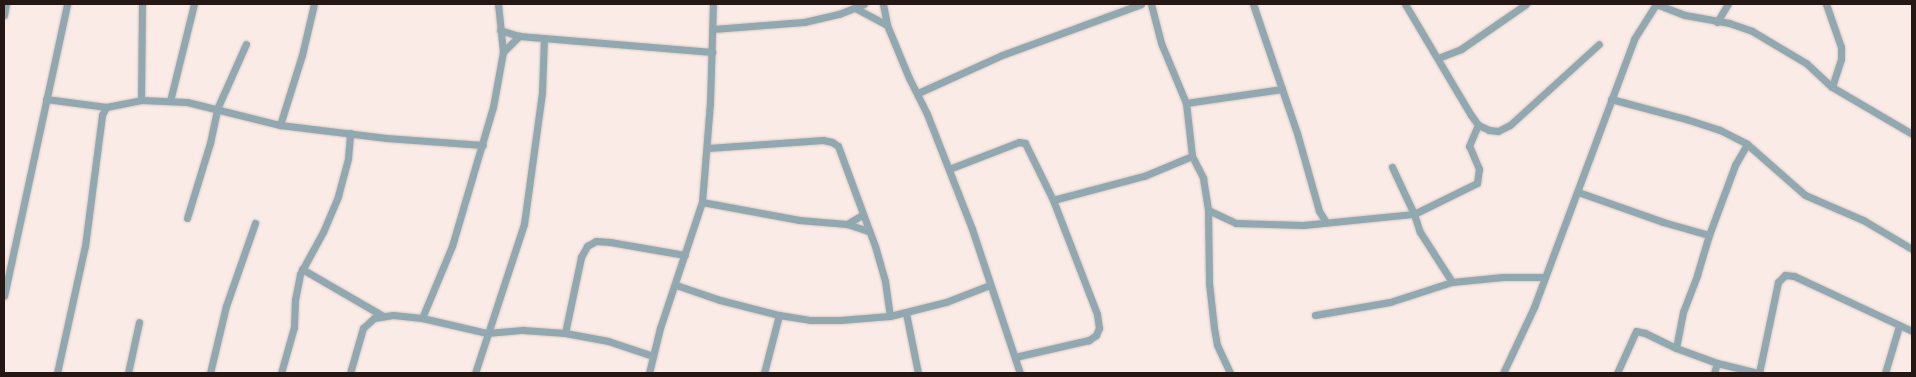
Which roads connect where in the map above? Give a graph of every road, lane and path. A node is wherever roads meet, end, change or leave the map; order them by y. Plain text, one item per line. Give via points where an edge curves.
1 (6, 4) edge
2 (67, 4) edge
3 (142, 4) edge
4 (194, 4) edge
5 (314, 4) edge
6 (498, 4) edge
7 (713, 4) edge
8 (864, 4) edge
9 (883, 4) edge
10 (1141, 4) edge
11 (1151, 4) edge
12 (1253, 4) edge
13 (1405, 4) edge
14 (1656, 4) edge
15 (1728, 4) edge
16 (1826, 4) edge
17 (1523, 5) edge
18 (855, 8) junction
19 (4, 15) edge
20 (1717, 22) junction
21 (887, 25) junction
22 (713, 29) junction
23 (500, 30) junction
24 (519, 36) junction
25 (544, 38) junction
26 (246, 44) dead end
27 (1599, 44) dead end
28 (503, 52) junction
29 (712, 52) junction
30 (1438, 58) junction
31 (1832, 87) junction
32 (1282, 89) junction
33 (918, 93) junction
34 (1611, 99) junction
35 (46, 100) junction
36 (141, 100) junction
37 (170, 101) junction
38 (1186, 103) junction
39 (106, 107) junction
40 (217, 109) junction
41 (280, 125) junction
42 (1478, 125) junction
43 (350, 133) junction
44 (1912, 134) edge
45 (1747, 144) junction
46 (483, 145) junction
47 (708, 148) junction
48 (1192, 156) junction
49 (1392, 167) dead end
50 (949, 169) junction
51 (1578, 192) junction
52 (1053, 200) junction
53 (702, 202) junction
54 (1208, 210) junction
55 (862, 214) junction
56 (1414, 214) junction
57 (187, 218) dead end
58 (1326, 222) junction
59 (255, 223) dead end
60 (847, 224) junction
61 (868, 231) junction
62 (1709, 235) junction
63 (1912, 249) edge
64 (685, 255) junction
65 (302, 269) junction
66 (1544, 277) junction
67 (1452, 282) junction
68 (676, 285) junction
69 (990, 285) junction
70 (4, 296) edge
71 (906, 313) junction
72 (779, 315) junction
73 (1315, 315) dead end
74 (383, 316) junction
75 (890, 316) junction
76 (422, 318) junction
77 (139, 322) dead end
78 (1899, 326) junction
79 (1912, 331) edge
80 (487, 333) junction
81 (566, 333) junction
82 (1676, 348) junction
83 (653, 356) junction
84 (1015, 357) junction
85 (1717, 363) junction
86 (57, 373) edge
87 (128, 373) edge
88 (210, 373) edge
89 (281, 373) edge
90 (350, 373) edge
91 (475, 373) edge
92 (649, 373) edge
93 (764, 373) edge
94 (918, 373) edge
95 (1020, 373) edge
96 (1230, 373) edge
97 (1503, 373) edge
98 (1617, 373) edge
99 (1714, 373) edge
100 (1758, 373) edge
101 (1885, 373) edge

1 - 19 street
2 - 35 street
3 - 36 street
4 - 37 street
5 - 41 street
6 - 23 street
7 - 22 street
8 - 18 street
9 - 21 street
10 - 33 street via 1002,55
11 - 38 street via 1161,43
12 - 32 street
13 - 30 street
14 - 20 street
14 - 34 street via 1634,39
15 - 20 street
16 - 31 street via 1841,46 1841,59
17 - 30 street via 1461,49
18 - 21 street
18 - 22 street via 804,22
20 - 31 street via 1752,31 1806,63
21 - 33 street
22 - 29 street
23 - 24 street
23 - 28 street
24 - 25 street
24 - 28 street
25 - 29 street
25 - 80 street via 542,92 524,224
26 - 40 street
27 - 42 street via 1510,126 1498,131
28 - 46 street
29 - 47 street
30 - 42 street
31 - 44 street
32 - 38 street
32 - 58 street via 1319,211
33 - 50 street
34 - 45 street via 1720,130
34 - 51 street
35 - 39 street
35 - 70 street
36 - 37 street
36 - 39 street
37 - 40 street
38 - 48 street
39 - 86 street via 102,115 85,246
40 - 41 street
40 - 57 street
41 - 43 street
42 - 56 street via 1469,146 1479,169 1477,183
43 - 46 street
43 - 65 street via 348,158 338,196
45 - 62 street via 1734,165
45 - 63 street via 1805,195 1863,220
46 - 76 street via 452,246
47 - 53 street
47 - 55 street via 832,142 838,146
48 - 52 street via 1144,176
48 - 54 street via 1203,178
49 - 56 street
50 - 52 street via 1019,142 1025,143
50 - 69 street
51 - 62 street
51 - 66 street
52 - 84 street via 1097,314 1099,328 1088,340
53 - 60 street via 799,220
53 - 64 street
54 - 58 street via 1236,223
54 - 96 street via 1209,283 1214,328 1217,345
55 - 60 street
55 - 61 street
56 - 58 street
56 - 67 street via 1420,232
59 - 88 street via 226,306
60 - 61 street
61 - 75 street via 885,282
62 - 82 street via 1683,312
64 - 68 street
64 - 81 street via 610,242 596,241 587,246 581,257
65 - 74 street
65 - 89 street via 296,287 294,327
66 - 67 street
66 - 97 street via 1534,307
67 - 73 street via 1390,302
68 - 72 street
68 - 83 street
69 - 71 street
69 - 84 street
71 - 75 street
71 - 94 street
72 - 75 street via 810,320
72 - 93 street
74 - 76 street
74 - 90 street via 374,318 363,328
76 - 80 street
77 - 87 street
78 - 79 street
78 - 100 street via 1794,276 1785,275 1778,282
78 - 101 street
80 - 81 street via 523,330
80 - 91 street
81 - 83 street
82 - 85 street
82 - 98 street via 1636,332
83 - 92 street
84 - 95 street
85 - 99 street
85 - 100 street

